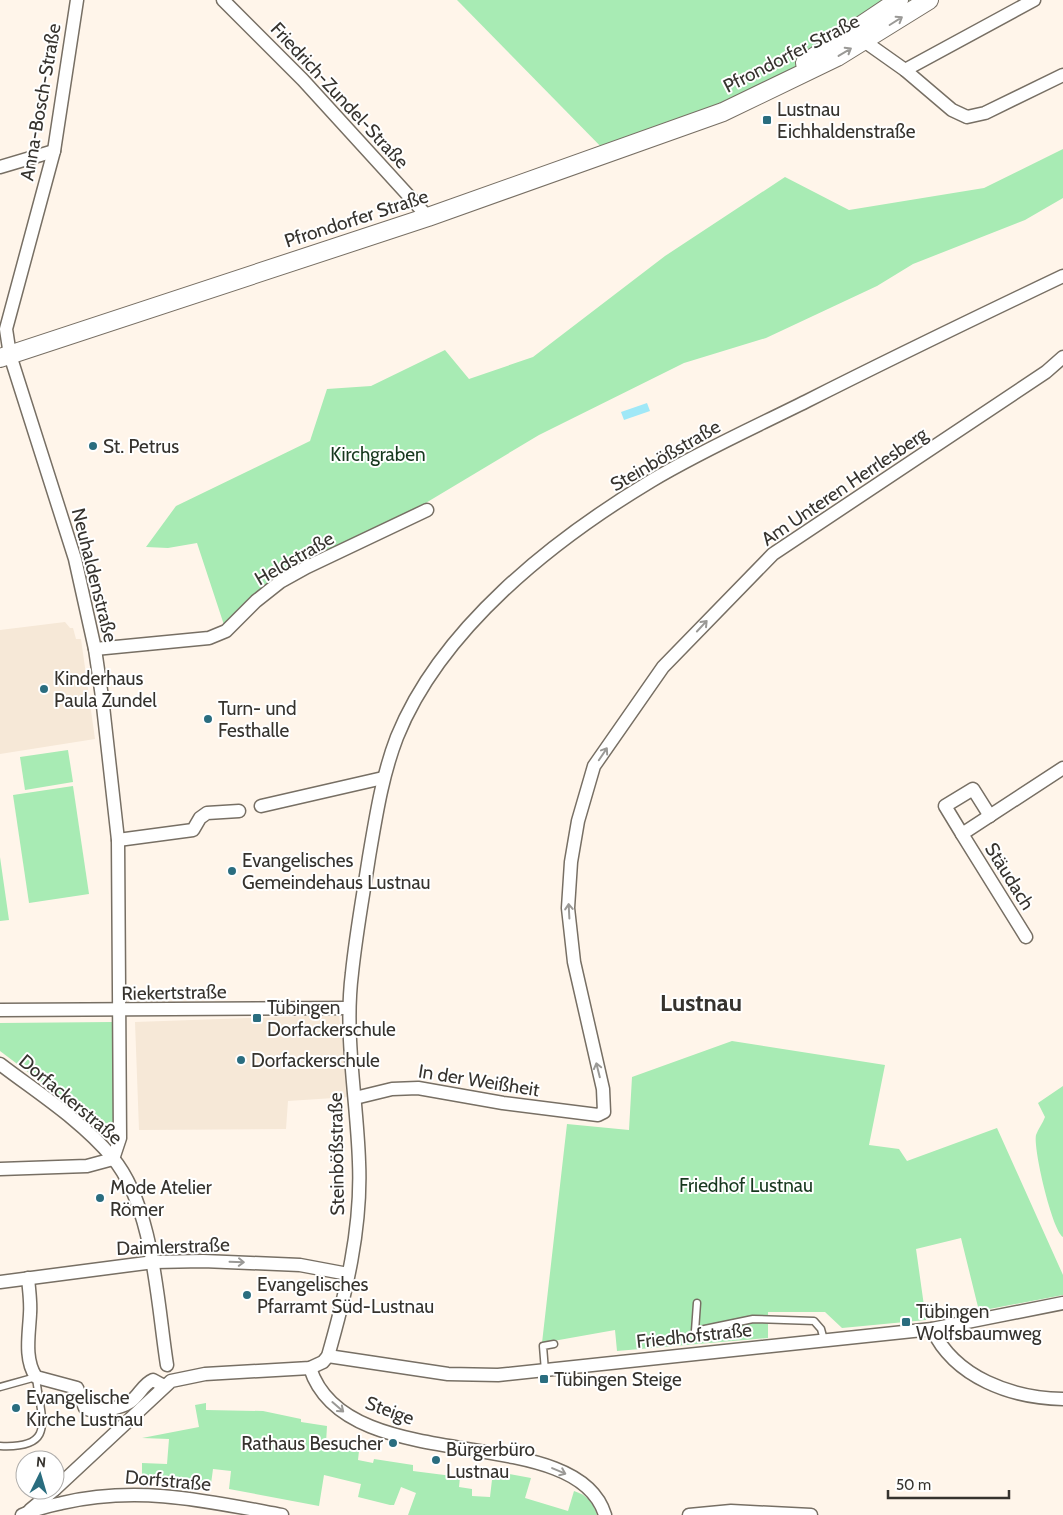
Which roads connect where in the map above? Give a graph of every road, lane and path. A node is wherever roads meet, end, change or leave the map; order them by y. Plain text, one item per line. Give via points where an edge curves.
1 (77, 0) edge
2 (223, 0) edge
3 (899, 0) edge
4 (929, 0) edge
5 (1034, 0) edge
6 (860, 35) junction
7 (905, 70) junction
8 (1063, 75) edge
9 (54, 151) junction
10 (0, 167) edge
11 (428, 217) junction
12 (1063, 276) edge
13 (5, 356) edge
14 (1063, 357) edge
15 (427, 510) dead end
16 (95, 648) junction
17 (1062, 772) edge
18 (382, 778) junction
19 (261, 806) dead end
20 (239, 811) dead end
21 (990, 816) junction
22 (962, 834) junction
23 (118, 840) junction
24 (1026, 937) dead end
25 (348, 1008) junction
26 (0, 1010) edge
27 (119, 1011) junction
28 (0, 1064) edge
29 (355, 1098) junction
30 (598, 1115) joint
31 (113, 1159) junction
32 (0, 1169) edge
33 (154, 1262) junction
34 (348, 1274) junction
35 (28, 1278) junction
36 (0, 1282) edge
37 (697, 1303) dead end
38 (1063, 1303) edge
39 (932, 1329) junction
40 (824, 1340) junction
41 (554, 1344) dead end
42 (328, 1356) junction
43 (167, 1365) dead end
44 (310, 1368) junction
45 (545, 1371) junction
46 (36, 1377) junction
47 (164, 1386) junction
48 (0, 1387) edge
49 (1063, 1399) edge
50 (0, 1446) edge
51 (65, 1480) edge
52 (42, 1500) edge
53 (24, 1514) edge
54 (282, 1515) edge
55 (605, 1515) edge
56 (689, 1515) edge
57 (811, 1515) edge

1 - 9 street, Anna-Bosch-Straße
2 - 11 street, Friedrich-Zundel-Straße via 303,80
3 - 6 street, Pfrondorfer Straße
6 -> 4 street, Pfrondorfer Straße
5 - 7 street
6 - 7 street
6 - 11 street, Pfrondorfer Straße via 800,76 723,112
7 - 8 street via 952,110 967,117 984,113
9 - 10 street
9 - 13 street, Anna-Bosch-Straße via 7,322
11 - 13 street, Pfrondorfer Straße
12 - 18 street, Steinbößstraße via 651,481 563,542 521,576 459,636 417,697 398,734
13 - 16 street, Neuhaldenstraße via 65,523
30 -> 14 street, Am Unteren Herrlesberg via 604,1112 603,1089 574,962 568,908 578,821 594,766 663,668 773,554 991,410
15 - 16 street, Heldstraße via 280,582 226,631 209,638
16 - 23 street, Neuhaldenstraße
17 - 21 street, Stäudach
18 - 19 street
18 - 25 street, Steinbößstraße via 358,921
20 - 23 street via 206,813 193,830
21 - 22 street, Stäudach
21 - 22 street, Stäudach via 973,789 945,806
22 - 24 street, Stäudach
23 - 27 street, Neuhaldenstraße
25 - 27 street, Riekertstraße
25 - 29 street, Steinbößstraße
26 - 27 street, Riekertstraße
27 - 31 street, Neuhaldenstraße via 120,1138
28 - 31 street, Dorfackerstraße via 74,1121
29 - 30 street, In der Weißheit via 392,1089 418,1088
29 - 34 street, Steinbößstraße via 359,1188
31 - 32 street via 87,1166
31 - 33 street, Dorfackerstraße via 132,1192
33 -> 34 street, Daimlerstraße via 300,1266
33 - 35 street, Daimlerstraße
33 - 43 street, Dorfackerstraße
34 - 42 street, Steinbößstraße
35 - 36 street, Daimlerstraße
35 - 46 street via 28,1350
37 - 40 lane via 695,1331 752,1319 793,1319 814,1321
38 - 39 street, Friedhofstraße
39 - 40 street, Friedhofstraße
39 - 49 street via 939,1344 982,1380 1030,1397
40 - 45 street, Friedhofstraße
41 - 45 lane via 542,1346
42 - 44 street
42 - 45 street, Friedhofstraße via 448,1374 498,1375
44 - 47 street via 205,1374 178,1379
44 -> 55 street, Steige via 327,1397 343,1412 366,1424 394,1436 495,1453 557,1469 594,1494
46 - 47 street via 77,1388 85,1408 91,1411 130,1402 153,1380
46 - 48 lane
46 - 50 lane via 42,1422 40,1437 26,1444
47 - 51 street
52 - 53 street
53 - 54 street, Dorfstraße via 78,1499 135,1493 202,1500
56 - 57 street via 731,1511

